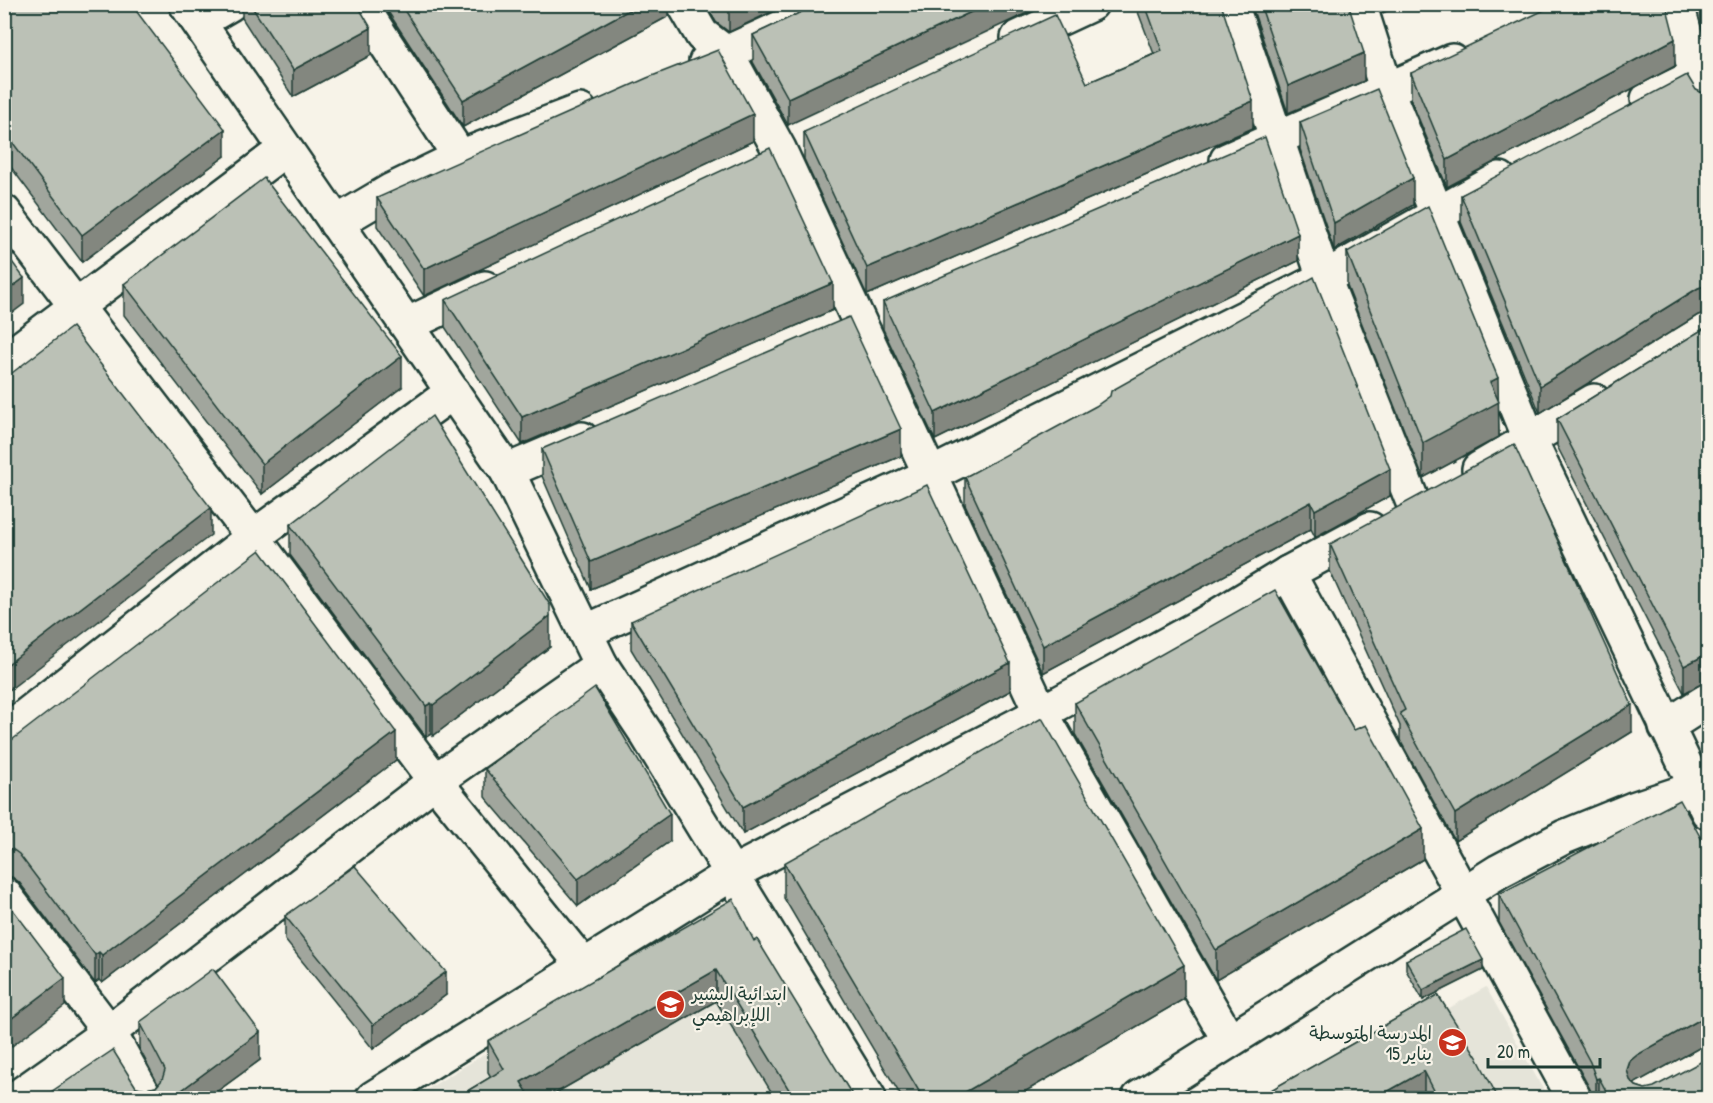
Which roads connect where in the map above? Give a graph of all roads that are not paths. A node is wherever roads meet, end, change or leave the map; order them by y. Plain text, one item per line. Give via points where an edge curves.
1 (230, 4) edge
2 (360, 4) edge
3 (684, 4) edge
4 (833, 4) edge
5 (1092, 4) edge
6 (1231, 4) edge
7 (1359, 4) edge
8 (1677, 4) edge
9 (193, 13) edge
10 (1480, 48) edge
11 (994, 50) edge
12 (727, 54) junction
13 (682, 71) edge
14 (1704, 82) edge
15 (1387, 92) junction
16 (605, 101) edge
17 (1623, 113) edge
18 (811, 134) edge
19 (1275, 139) junction
20 (778, 149) junction
21 (284, 150) junction
22 (460, 157) junction
23 (1529, 163) edge
24 (747, 164) edge
25 (1199, 172) edge
26 (4, 212) edge
27 (1436, 214) junction
28 (336, 223) junction
29 (514, 274) edge
30 (1324, 278) junction
31 (75, 308) junction
32 (871, 316) junction
33 (408, 324) junction
34 (828, 334) edge
35 (4, 361) edge
36 (1619, 386) edge
37 (453, 392) junction
38 (614, 425) edge
39 (1530, 441) junction
40 (507, 471) junction
41 (930, 475) junction
42 (1414, 505) junction
43 (253, 537) junction
44 (1288, 573) junction
45 (585, 632) junction
46 (601, 665) junction
47 (1708, 700) edge
48 (1041, 713) junction
49 (1666, 726) junction
50 (4, 733) edge
51 (435, 781) junction
52 (1704, 795) edge
53 (733, 873) junction
54 (1461, 893) junction
55 (4, 894) edge
56 (583, 964) junction
57 (109, 1032) junction
58 (1229, 1040) junction
59 (16, 1098) edge
60 (146, 1098) edge
61 (373, 1098) edge
62 (869, 1098) edge
63 (1139, 1098) edge
64 (1574, 1098) edge

1 - 9 street
2 - 22 street
3 - 12 street via 702,35
4 - 12 street
5 - 11 street
6 - 19 street
7 - 15 street
8 - 14 street
9 - 21 street
10 - 15 street
12 - 13 street
12 - 20 street
14 - 17 street
15 - 19 street
15 - 27 street
16 - 22 street
18 - 20 street
19 - 25 street
19 - 30 street
20 - 24 street
20 - 32 street
21 - 28 street
21 - 31 street
22 - 28 street
23 - 27 street
26 - 31 street
27 - 30 street
27 - 39 street
28 - 33 street
29 - 33 street
30 - 41 street
30 - 42 street
31 - 35 street
31 - 43 street
32 - 34 street
32 - 41 street
33 - 37 street
36 - 39 street
37 - 40 street
37 - 43 street
38 - 40 street
39 - 42 street
39 - 49 street
40 - 45 street
41 - 45 street
41 - 48 street
42 - 44 street
43 - 50 street
43 - 51 street
44 - 48 street
44 - 54 street
45 - 46 street
46 - 51 street
46 - 53 street
47 - 49 street
48 - 53 street
48 - 58 street
49 - 52 street
51 - 56 street
51 - 57 street
52 - 54 street via 1633,809 1564,837
53 - 56 street
53 - 62 street
54 - 58 street
54 - 64 street
55 - 57 street
56 - 61 street
57 - 59 street
57 - 60 street
58 - 63 street

